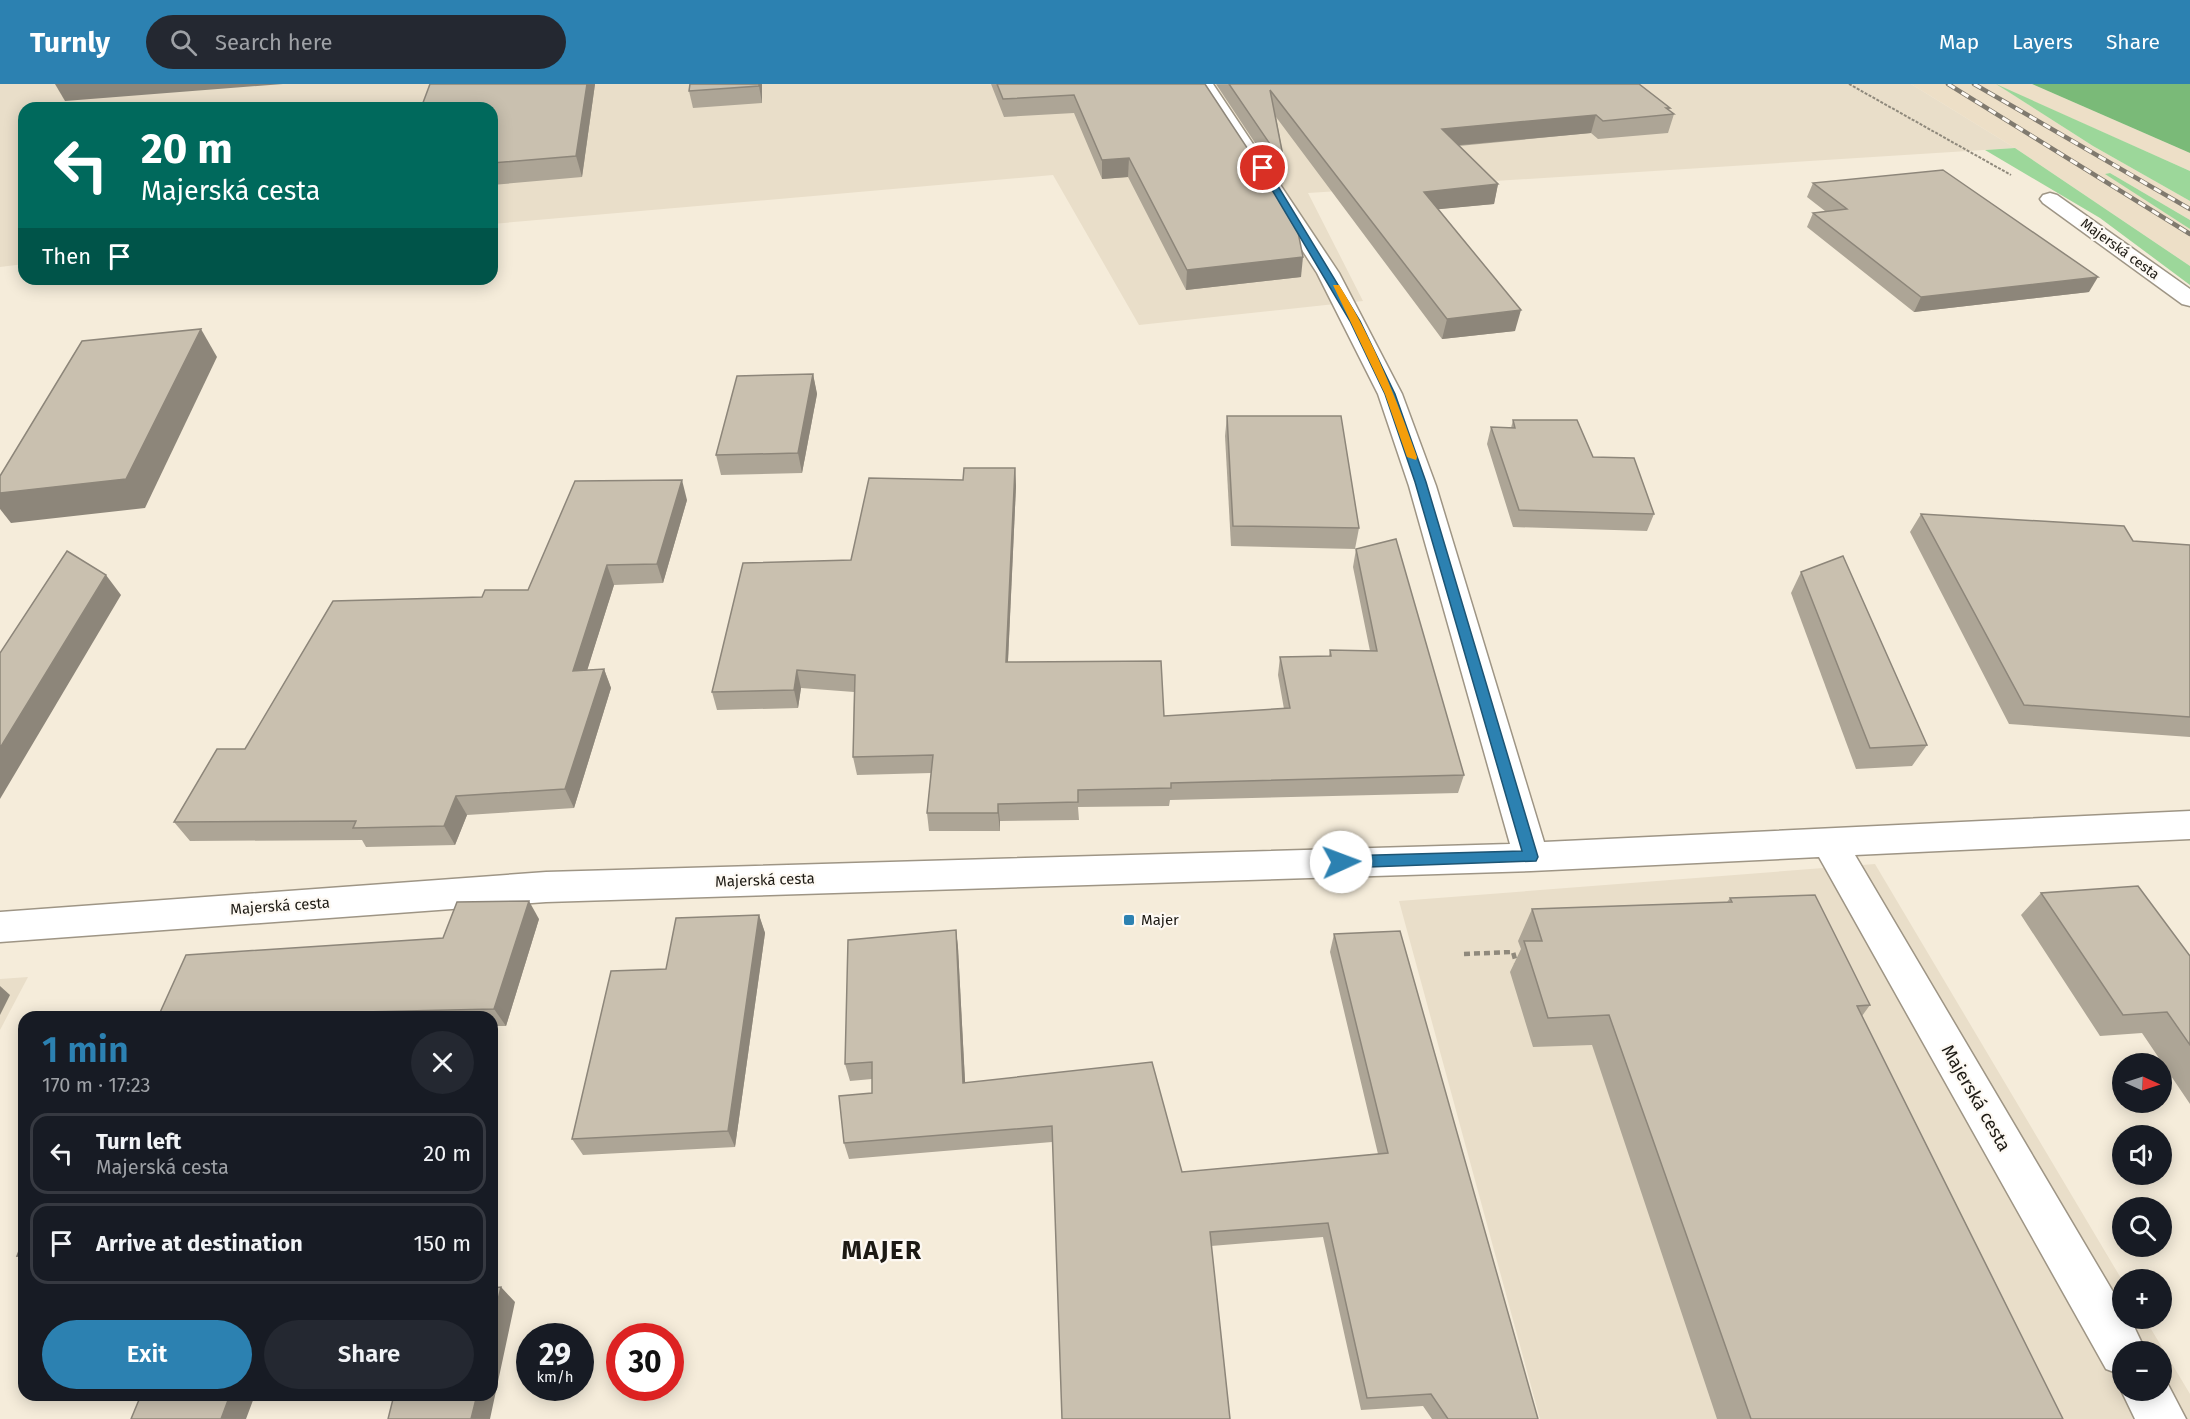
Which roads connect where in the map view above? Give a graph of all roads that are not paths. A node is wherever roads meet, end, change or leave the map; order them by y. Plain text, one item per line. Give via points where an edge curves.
1 (1206, 87) edge
2 (2050, 199) road end
3 (2190, 299) edge
4 (2190, 825) edge
5 (1830, 844) junction
6 (1531, 857) junction
7 (0, 927) edge
8 (2117, 1341) edge
9 (2151, 1401) edge
10 (2162, 1419) edge

1 - 6 street via 1312,246 1355,321 1390,394 1420,482
2 - 3 street, Majerská cesta
4 - 5 street, Majerská cesta
5 - 6 street, Majerská cesta
5 - 8 street, Majerská cesta
6 - 7 street, Majerská cesta via 546,887
9 - 10 street

